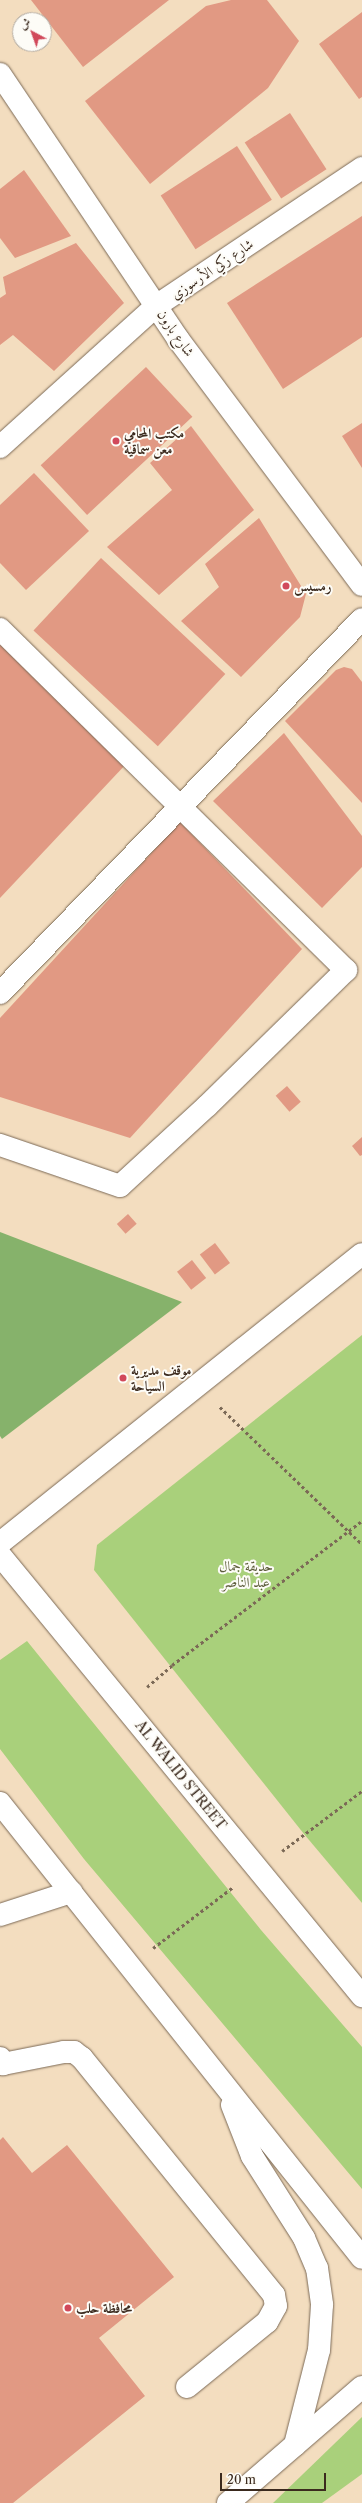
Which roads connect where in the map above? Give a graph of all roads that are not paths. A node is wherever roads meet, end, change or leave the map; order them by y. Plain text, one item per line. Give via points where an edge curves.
1 (0, 74) edge
2 (362, 168) edge
3 (156, 306) junction
4 (0, 447) edge
5 (362, 585) edge
6 (362, 618) edge
7 (0, 629) edge
8 (179, 806) junction
9 (0, 994) edge
10 (0, 1145) edge
11 (362, 1254) edge
12 (0, 1543) edge
13 (0, 1555) edge
14 (0, 1803) edge
15 (71, 1892) junction
16 (0, 1915) edge
17 (362, 1996) edge
18 (0, 2058) edge
19 (225, 2087) junction
20 (362, 2258) edge
21 (188, 2387) dead end
22 (362, 2387) edge
23 (295, 2444) junction
24 (228, 2503) edge

1 - 3 street, شارع بارون
2 - 3 street, شارع زكي الأرسوزي
3 - 4 street, شارع زكي الأرسوزي
3 - 5 street, شارع بارون
6 - 8 street
7 - 8 street
8 - 9 street
8 - 10 street via 346,970 207,1106 120,1186
11 - 12 street
13 - 17 street, AL WALID STREET
14 - 15 street
15 - 16 street
15 - 19 street
18 - 21 street via 3,2064 64,2052 74,2052 82,2058 274,2295 276,2306 267,2322
19 - 20 street
19 - 23 street via 252,2156 304,2238 317,2268 322,2305 319,2350
22 - 23 street
23 - 24 street

